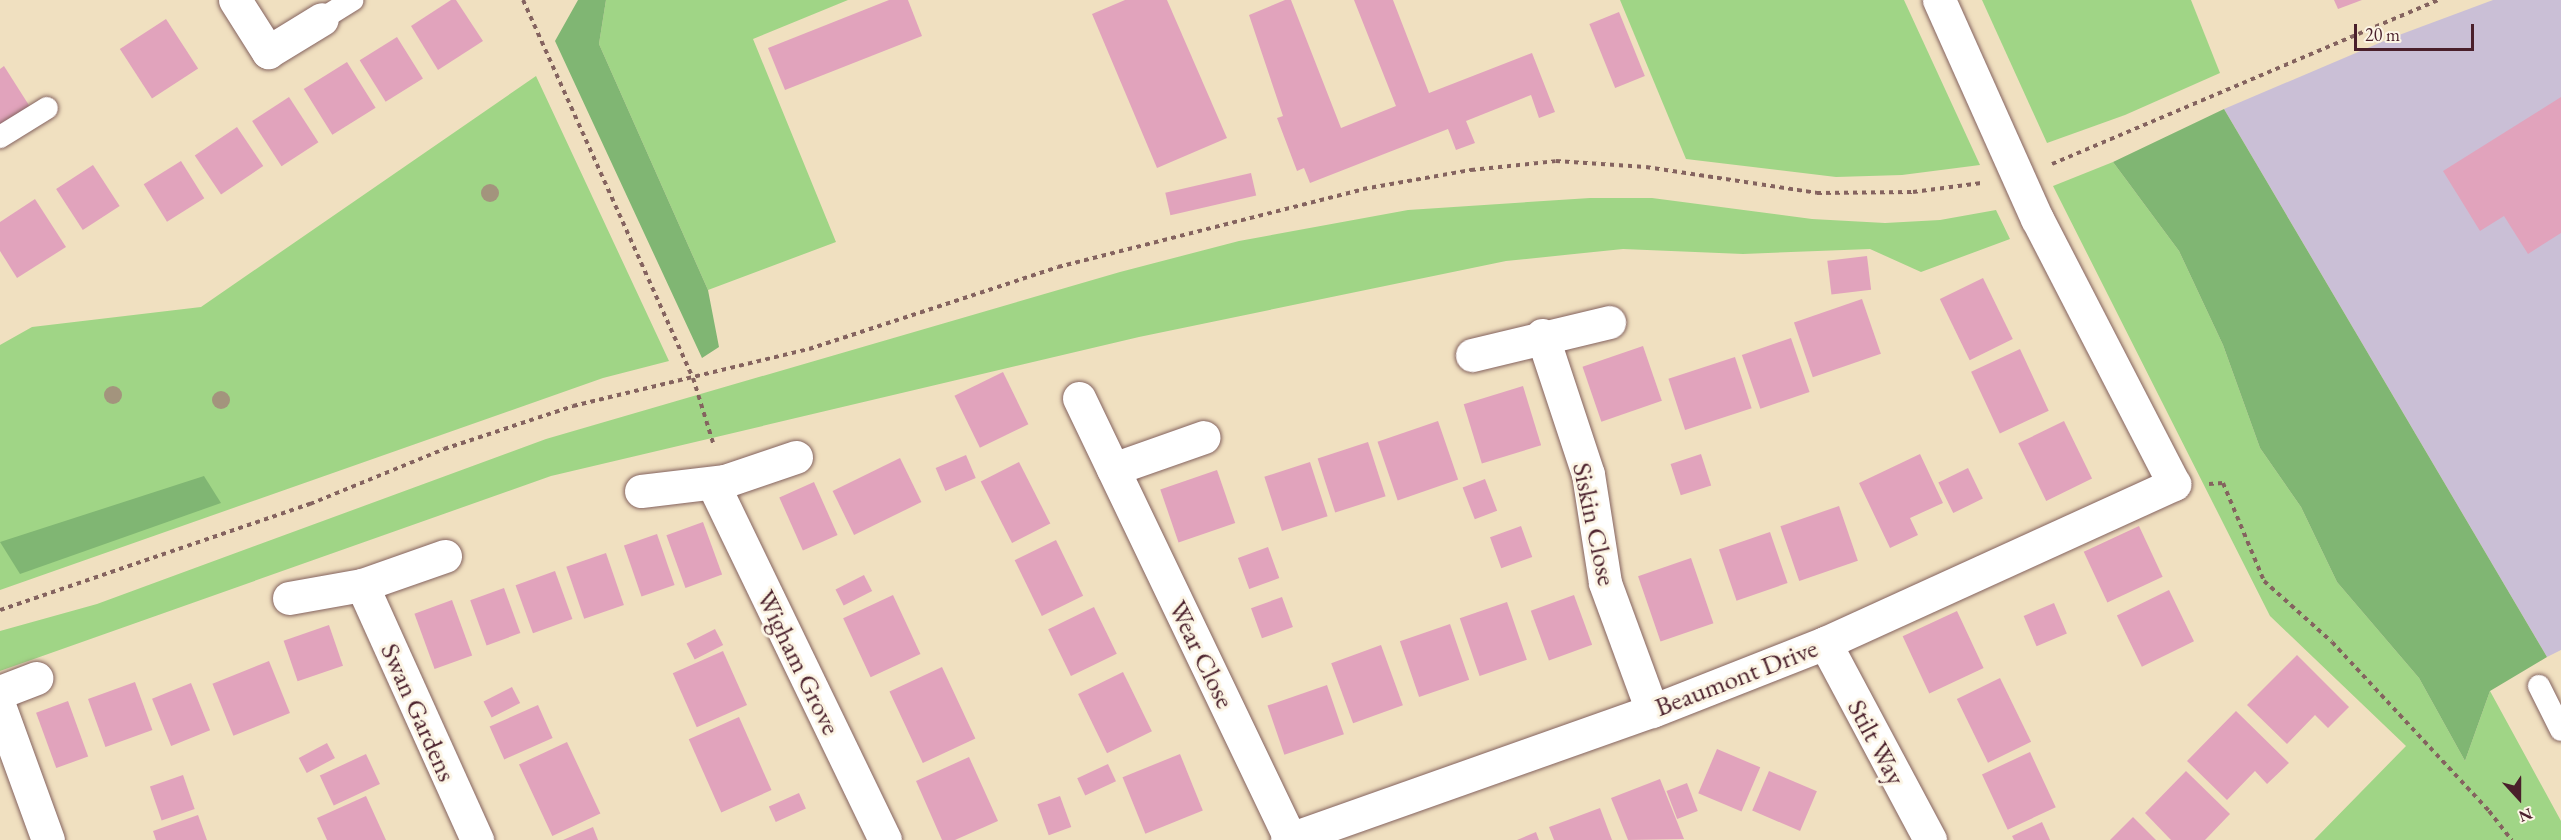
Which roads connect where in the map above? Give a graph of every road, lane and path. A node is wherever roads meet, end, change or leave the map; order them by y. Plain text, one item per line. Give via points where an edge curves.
1 (235, 0) edge
2 (353, 0) edge
3 (523, 0) edge
4 (1939, 0) edge
5 (2439, 0) edge
6 (322, 19) joint
7 (47, 108) dead end
8 (0, 136) edge
9 (2017, 176) junction
10 (1609, 322) dead end
11 (1542, 335) junction
12 (1472, 355) dead end
13 (693, 378) junction
14 (1079, 398) dead end
15 (1204, 437) dead end
16 (796, 457) dead end
17 (1113, 470) junction
18 (719, 482) junction
19 (2174, 484) junction
20 (641, 491) dead end
21 (445, 556) dead end
22 (362, 585) junction
23 (289, 598) dead end
24 (0, 610) edge
25 (1825, 643) junction
26 (36, 678) dead end
27 (2538, 686) dead end
28 (0, 692) edge
29 (0, 708) edge
30 (1652, 711) junction
31 (2561, 730) edge
32 (48, 840) edge
33 (477, 840) edge
34 (885, 840) edge
35 (1290, 840) edge
36 (1930, 840) edge
37 (2512, 840) edge

1 - 6 street via 268,52
2 - 6 lane
3 - 13 path
4 - 9 street
5 - 9 path via 2102,145
7 - 8 lane
9 - 13 path via 1958,188 1859,195 1766,188 1593,162 1471,170 1363,189 1209,226 960,298 809,349
9 - 19 street
10 - 11 street
11 - 12 street
11 - 30 street, Siskin Close via 1588,474 1605,583
13 - 18 path
13 - 24 path via 573,406 495,431 310,504
14 - 17 street, Wear Close
15 - 17 street
16 - 18 street
17 - 35 street, Wear Close
18 - 20 street
18 - 34 street, Wigham Grove
19 - 25 street, Beaumont Drive
19 - 37 path via 2223,483 2264,581 2332,642
21 - 22 street
22 - 23 street
22 - 33 street, Swan Gardens
25 - 30 street, Beaumont Drive
25 - 36 street, Stilt Way
26 - 28 street
27 - 31 lane
29 - 32 street
30 - 35 street, Beaumont Drive

